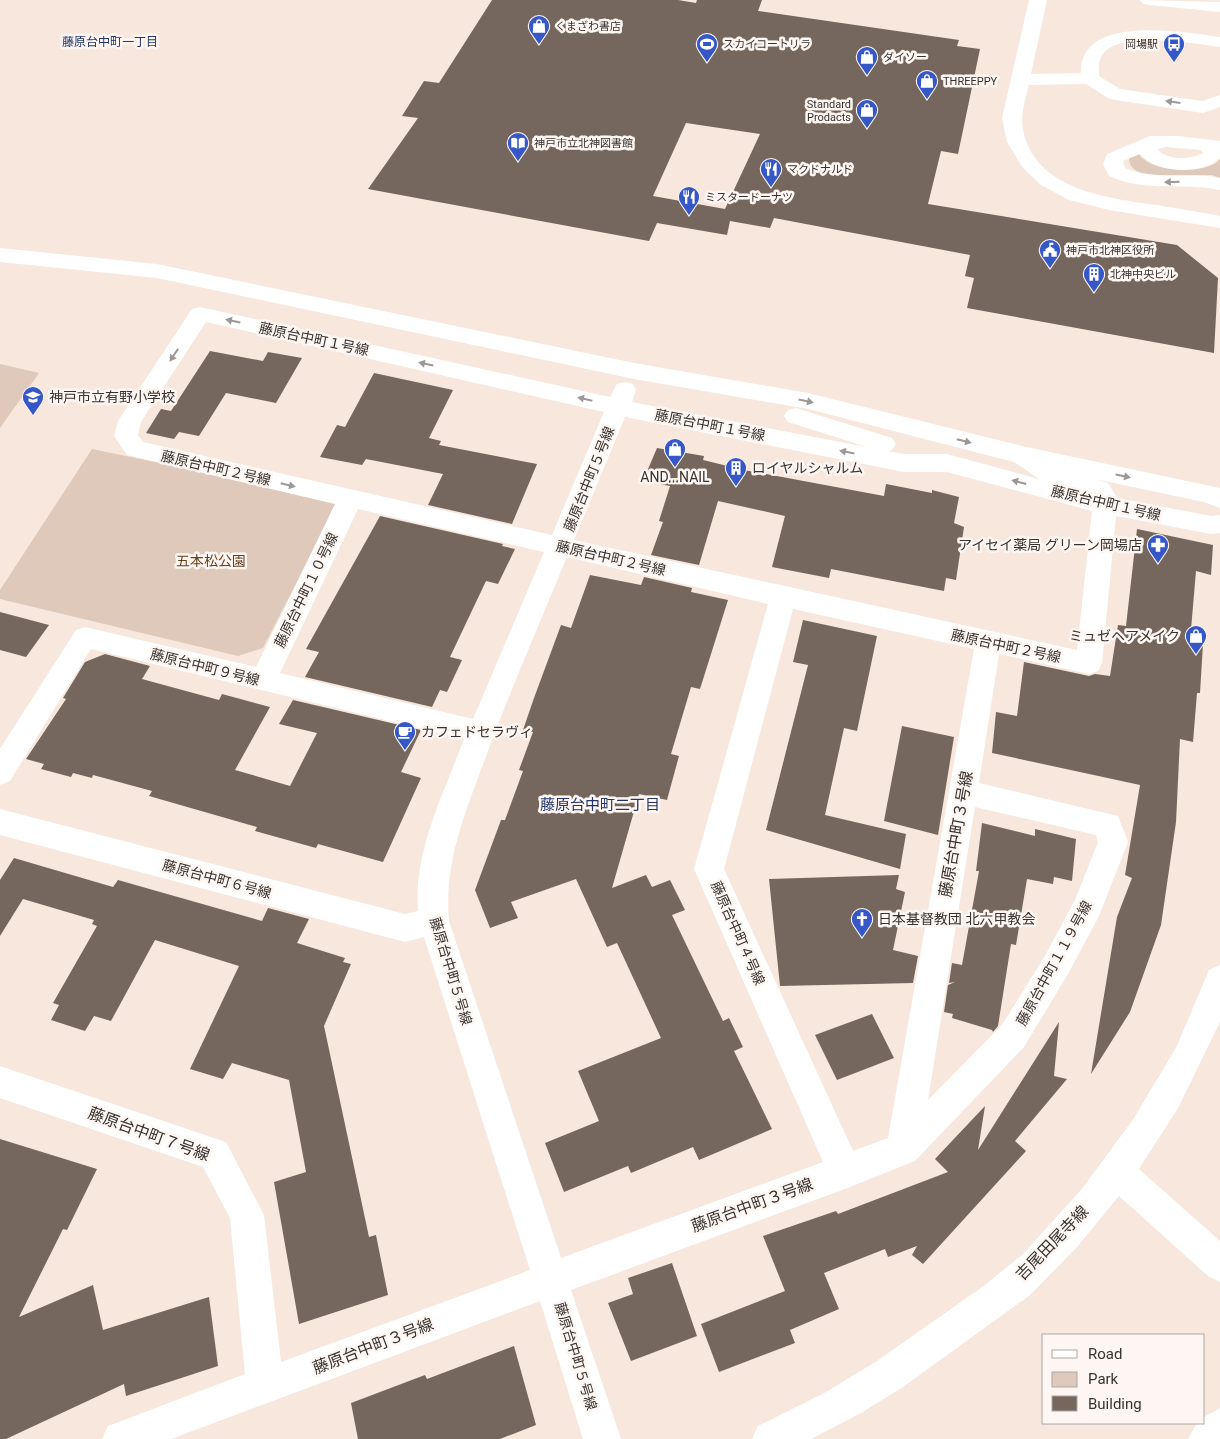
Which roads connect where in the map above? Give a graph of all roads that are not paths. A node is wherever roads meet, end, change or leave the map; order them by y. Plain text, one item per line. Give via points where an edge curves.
1 (1038, 0) edge
2 (1149, 0) edge
3 (1220, 7) edge
4 (1220, 42) edge
5 (1090, 78) junction
6 (1022, 80) junction
7 (1220, 101) edge
8 (1214, 146) edge
9 (1220, 184) edge
10 (1220, 222) edge
11 (0, 255) edge
12 (200, 314) joint
13 (634, 371) junction
14 (689, 382) junction
15 (618, 407) junction
16 (1022, 455) junction
17 (947, 463) junction
18 (350, 499) junction
19 (1220, 499) edge
20 (1105, 505) junction
21 (1220, 524) edge
22 (561, 547) junction
23 (782, 597) junction
24 (988, 643) junction
25 (263, 681) junction
26 (481, 732) junction
27 (0, 773) edge
28 (963, 792) junction
29 (0, 822) edge
30 (434, 921) junction
31 (1218, 994) edge
32 (0, 1082) edge
33 (903, 1148) junction
34 (845, 1172) junction
35 (1117, 1172) junction
36 (1220, 1264) edge
37 (551, 1278) junction
38 (265, 1386) junction
39 (1220, 1427) edge
40 (120, 1439) edge
41 (602, 1439) edge
42 (771, 1439) edge
43 (1207, 1439) edge

1 - 6 street
2 - 3 street
4 - 5 street via 1132,35 1100,47 1091,59
5 - 6 street
7 -> 5 street via 1203,107 1116,94
6 - 10 street via 1012,118 1012,131 1023,156 1044,176 1069,193 1090,199
9 -> 8 street via 1141,180 1116,172 1113,164 1114,158 1150,142 1176,141
11 - 13 street via 156,271
15 -> 12 street, 藤原台中町１号線
12 -> 18 street, 藤原台中町２号線 via 130,421 126,436 135,449
13 - 14 street
13 - 15 street, 藤原台中町５号線
14 -> 16 street via 808,401
14 - 17 street
17 -> 15 street, 藤原台中町１号線 via 904,463
15 - 22 street, 藤原台中町５号線
16 -> 19 street via 1210,494
16 - 20 street via 1050,474 1099,489 1104,495
20 -> 17 street, 藤原台中町１号線
18 - 22 street, 藤原台中町２号線
18 - 25 street, 藤原台中町１０号線
20 - 21 street, 藤原台中町１号線 via 1210,525
20 - 24 street, 藤原台中町２号線 via 1089,663
22 - 23 street, 藤原台中町２号線
22 - 26 street, 藤原台中町５号線
23 - 24 street, 藤原台中町２号線
23 - 34 street, 藤原台中町４号線 via 709,869
24 - 28 street, 藤原台中町３号線
25 - 26 street, 藤原台中町９号線
25 - 27 street, 藤原台中町９号線 via 85,637
26 - 30 street, 藤原台中町５号線 via 444,831 436,863 432,898
28 - 33 street, 藤原台中町３号線
28 - 33 street, 藤原台中町１１９号線 via 1108,826 1112,842 1088,906 1013,1036
29 - 30 street, 藤原台中町６号線 via 405,928
30 - 37 street, 藤原台中町５号線
31 - 35 street, 吉尾田尾寺線 via 1156,1115
32 - 38 street, 藤原台中町７号線 via 214,1154 246,1215
33 - 34 street, 藤原台中町３号線
34 - 37 street, 藤原台中町３号線
35 - 36 street
35 - 42 street, 吉尾田尾寺線 via 1034,1267 980,1310 848,1400
37 - 38 street, 藤原台中町３号線
37 - 41 street, 藤原台中町５号線
38 - 40 street, 藤原台中町３号線
39 - 43 street

